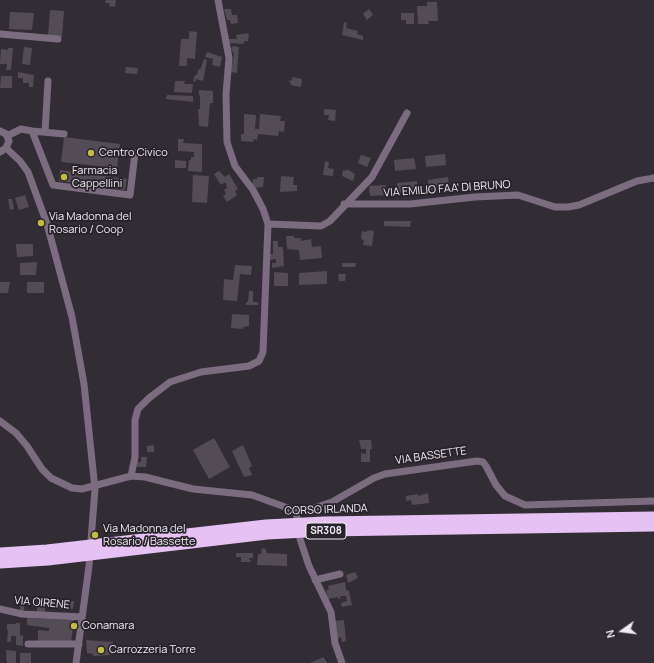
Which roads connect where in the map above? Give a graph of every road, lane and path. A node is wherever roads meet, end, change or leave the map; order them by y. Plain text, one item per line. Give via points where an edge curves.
1 (218, 0) edge
2 (0, 34) edge
3 (58, 39) dead end
4 (48, 81) dead end
5 (407, 113) dead end
6 (0, 131) edge
7 (32, 131) junction
8 (44, 132) junction
9 (64, 134) dead end
10 (7, 136) junction
11 (3, 150) edge
12 (135, 153) dead end
13 (654, 178) edge
14 (344, 204) junction
15 (268, 224) junction
16 (0, 421) edge
17 (131, 476) junction
18 (95, 485) junction
19 (654, 501) edge
20 (296, 511) junction
21 (654, 511) edge
22 (654, 517) edge
23 (593, 518) junction
24 (654, 526) edge
25 (614, 527) junction
26 (654, 533) edge
27 (0, 553) edge
28 (0, 562) edge
29 (340, 574) dead end
30 (315, 580) junction
31 (0, 609) edge
32 (82, 617) junction
33 (28, 644) dead end
34 (79, 644) junction
35 (76, 663) edge
36 (342, 663) edge

1 - 15 street via 229,58 226,94 227,142 235,166 263,209
2 - 3 street
4 - 8 street
5 - 14 street via 372,177
6 - 10 street
7 - 8 street
7 - 10 street via 20,130
7 - 12 street via 53,185 130,195
8 - 9 street
10 - 11 street via 9,141
11 - 18 street via 20,161 28,172 60,268 84,384
13 - 14 street, VIA EMILIO FAA' DI BRUNO via 637,181 579,205 568,207 555,208 518,195 410,204
14 - 15 street via 330,221 321,226
15 - 17 street via 263,352 259,361 249,366 201,372 170,382 149,398 138,409 135,420 135,457
16 - 18 street, VIA BASSETTE via 16,433 51,478 82,490
17 - 18 street, VIA BASSETTE
17 - 20 street, VIA BASSETTE via 193,489 252,495
18 - 32 street via 93,526
19 - 20 street, VIA BASSETTE via 525,505 505,496 483,462 477,461 385,474 321,507
20 - 30 street via 300,539
21 - 23 highway
22 - 23 highway, CORSO IRLANDA / SR308
23 - 27 highway, CORSO IRLANDA / SR308 via 266,525
24 - 25 highway, CORSO IRLANDA / SR308
25 - 26 highway
25 - 28 highway, CORSO IRLANDA / SR308 via 267,534 48,560
29 - 30 street
30 - 36 street via 331,612 335,643
31 - 32 street, VIA OIRENE via 22,614
32 - 34 street
33 - 34 street
34 - 35 street

